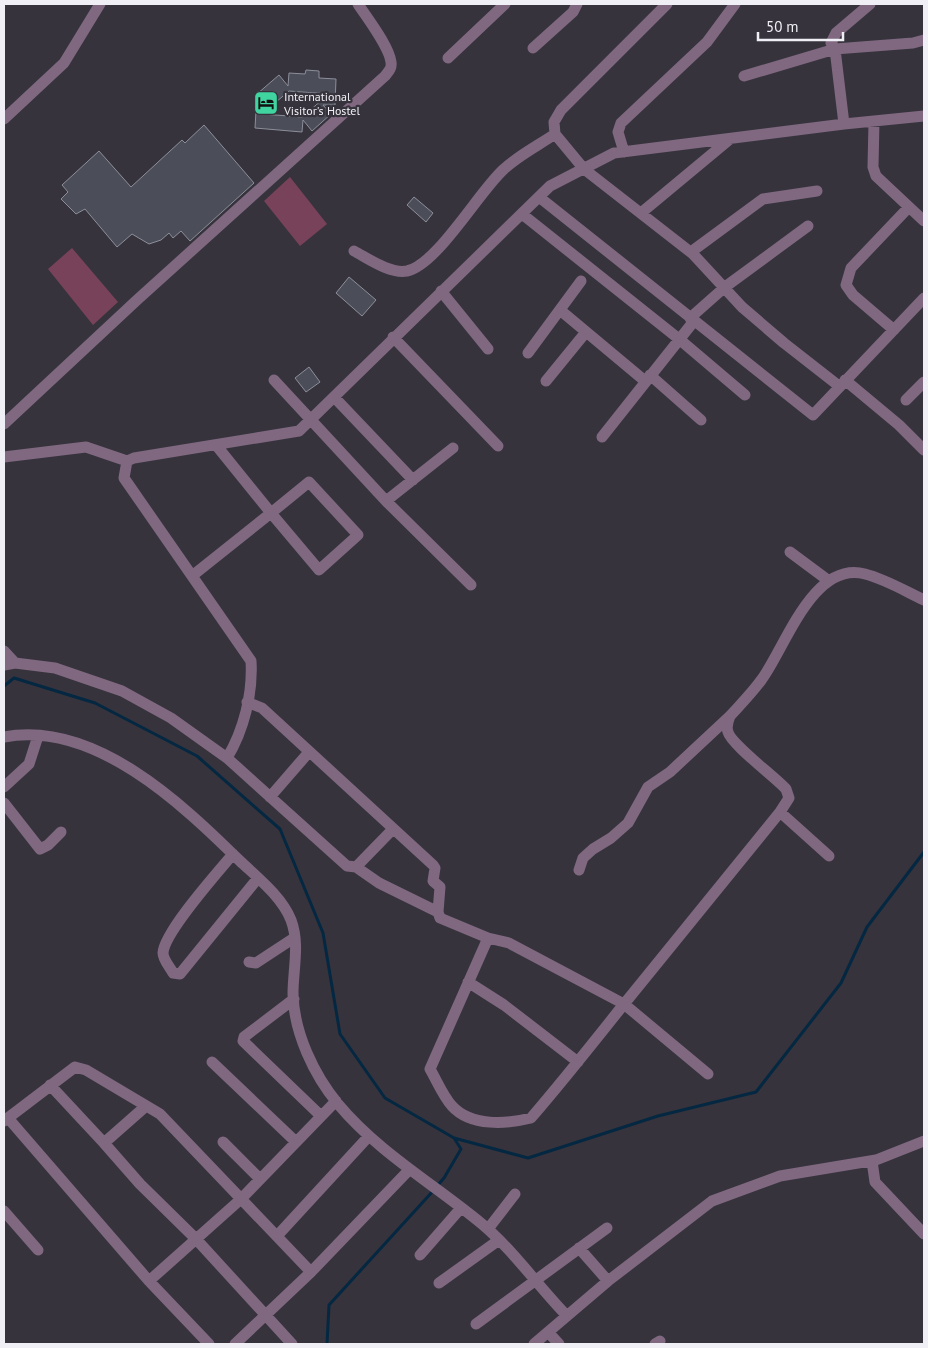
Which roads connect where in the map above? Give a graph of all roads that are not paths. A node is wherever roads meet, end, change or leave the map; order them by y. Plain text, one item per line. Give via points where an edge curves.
1 (100, 4) edge
2 (358, 4) edge
3 (505, 4) edge
4 (577, 4) edge
5 (667, 4) edge
6 (735, 4) edge
7 (870, 4) edge
8 (924, 40) edge
9 (533, 48) dead end
10 (835, 49) junction
11 (448, 58) dead end
12 (744, 76) dead end
13 (924, 116) edge
14 (4, 119) edge
15 (874, 121) junction
16 (844, 124) junction
17 (555, 134) junction
18 (730, 138) junction
19 (624, 152) junction
20 (584, 169) junction
21 (817, 191) dead end
22 (539, 197) junction
23 (909, 206) junction
24 (641, 213) junction
25 (522, 214) junction
26 (924, 221) edge
27 (808, 226) dead end
28 (354, 251) dead end
29 (693, 254) junction
30 (581, 281) dead end
31 (725, 287) junction
32 (441, 291) junction
33 (924, 298) edge
34 (560, 310) junction
35 (692, 320) junction
36 (894, 330) junction
37 (586, 332) junction
38 (393, 337) junction
39 (679, 339) junction
40 (488, 349) dead end
41 (528, 353) dead end
42 (647, 378) junction
43 (274, 380) dead end
44 (546, 381) dead end
45 (924, 382) edge
46 (842, 383) junction
47 (745, 395) dead end
48 (334, 397) junction
49 (906, 400) dead end
50 (701, 420) dead end
51 (310, 421) junction
52 (4, 424) edge
53 (602, 436) dead end
54 (216, 445) junction
55 (498, 446) dead end
56 (453, 448) dead end
57 (924, 450) edge
58 (4, 457) edge
59 (127, 461) junction
60 (413, 480) junction
61 (386, 501) junction
62 (271, 513) junction
63 (790, 552) dead end
64 (192, 576) junction
65 (829, 581) junction
66 (471, 585) dead end
67 (924, 600) edge
68 (4, 651) edge
69 (9, 664) edge
70 (247, 702) junction
71 (730, 716) junction
72 (38, 736) junction
73 (4, 737) edge
74 (309, 752) junction
75 (227, 758) junction
76 (4, 787) edge
77 (270, 797) junction
78 (4, 803) edge
79 (780, 812) junction
80 (393, 829) junction
81 (61, 832) dead end
82 (233, 854) junction
83 (829, 856) dead end
84 (356, 867) junction
85 (579, 870) dead end
86 (258, 878) junction
87 (438, 912) junction
88 (294, 938) junction
89 (488, 938) junction
90 (248, 962) dead end
91 (468, 982) junction
92 (294, 999) junction
93 (624, 1004) junction
94 (212, 1062) dead end
95 (578, 1062) junction
96 (708, 1074) dead end
97 (50, 1085) junction
98 (336, 1101) junction
99 (146, 1106) junction
100 (321, 1116) junction
101 (6, 1120) edge
102 (369, 1136) junction
103 (223, 1142) dead end
104 (296, 1142) junction
105 (924, 1142) edge
106 (104, 1143) junction
107 (924, 1149) edge
108 (872, 1165) junction
109 (409, 1170) junction
110 (260, 1179) junction
111 (515, 1194) dead end
112 (240, 1199) junction
113 (461, 1208) junction
114 (4, 1211) edge
115 (607, 1228) dead end
116 (488, 1229) junction
117 (922, 1231) edge
118 (277, 1236) junction
119 (196, 1239) junction
120 (499, 1240) junction
121 (579, 1248) junction
122 (38, 1250) dead end
123 (420, 1255) dead end
124 (311, 1272) junction
125 (533, 1280) junction
126 (608, 1280) junction
127 (149, 1281) junction
128 (439, 1283) dead end
129 (567, 1316) junction
130 (267, 1317) junction
131 (476, 1324) dead end
132 (551, 1339) edge
133 (209, 1344) edge
134 (235, 1344) edge
135 (292, 1344) edge
136 (534, 1344) edge

1 - 14 street via 64,63
2 - 52 street via 391,60 391,68 385,76
3 - 11 street
4 - 9 street via 573,12
5 - 17 street via 561,110 554,122
6 - 19 street via 707,42 621,123 618,132
7 - 10 street via 836,33 831,42
8 - 10 street
10 - 12 street
10 - 16 street
13 - 15 street
15 - 16 street
15 - 23 street via 873,167 876,176
16 - 18 street
17 - 20 street
17 - 28 street via 506,167 451,235 421,264 408,271 391,270
18 - 19 street
18 - 24 street
19 - 20 street via 614,153
20 - 22 street via 550,186
20 - 24 street
21 - 29 street via 763,198 695,249
22 - 25 street
22 - 35 street
23 - 26 street
23 - 36 street via 851,268 846,284 853,295
24 - 29 street
25 - 32 street
25 - 39 street
27 - 31 street
29 - 31 street
30 - 34 street
31 - 35 street
31 - 46 street via 784,343
32 - 38 street
32 - 40 street
33 - 36 street
34 - 37 street
34 - 41 street
35 - 39 street
35 - 46 street via 813,415
36 - 46 street
37 - 42 street
37 - 44 street
38 - 48 street
38 - 55 street
39 - 42 street
39 - 47 street
42 - 50 street
42 - 53 street
43 - 51 street
45 - 49 street
46 - 57 street via 899,425
48 - 51 street
48 - 60 street
51 - 54 street via 300,431
51 - 61 street
54 - 59 street
54 - 62 street
56 - 60 street
58 - 59 street via 86,447
59 - 64 street via 124,478
60 - 61 street
61 - 66 street
62 - 62 street via 309,482 358,535 319,570
62 - 64 street
63 - 65 street
64 - 70 street via 251,661 252,681
65 - 67 street via 848,573 864,573
65 - 71 street via 811,597 762,679
68 - 69 street
69 - 75 street via 55,668 122,692 171,718
70 - 74 street via 262,708
70 - 75 street via 238,740
71 - 79 street via 728,732 737,744 786,789 789,798
71 - 85 street via 670,772 648,787 628,823 593,849
72 - 73 street via 20,734
72 - 76 street via 29,764
72 - 82 street via 71,740 127,765
74 - 77 street
74 - 80 street
75 - 77 street
77 - 84 street via 342,863
78 - 81 street via 40,850
79 - 83 street
79 - 93 street
80 - 84 street
80 - 87 street via 435,868 434,881 440,887
82 - 86 street
82 - 86 street via 167,941 163,952 173,973 180,974
84 - 87 street
86 - 88 street via 282,904 291,920
87 - 89 street via 444,921
88 - 90 street via 256,963
88 - 92 street
89 - 91 street
89 - 93 street via 509,943
91 - 95 street via 504,1004
91 - 95 street via 430,1069 452,1106 462,1115 491,1124 531,1118
92 - 98 street via 305,1048
92 - 100 street via 243,1041
93 - 95 street
93 - 96 street
94 - 104 street
97 - 99 street via 75,1067 86,1070
97 - 101 street
97 - 106 street
98 - 100 street
98 - 102 street
99 - 106 street
99 - 112 street via 160,1114
100 - 104 street
101 - 127 street
102 - 109 street
102 - 118 street
103 - 110 street
104 - 110 street
105 - 108 street
106 - 119 street
107 - 108 street
108 - 117 street via 875,1182
108 - 126 street via 780,1176 712,1201
108 - 132 street via 781,1183 715,1207
109 - 113 street
109 - 124 street
110 - 112 street
111 - 116 street
112 - 118 street
112 - 119 street
113 - 116 street
113 - 123 street
114 - 122 street
115 - 121 street
116 - 120 street
118 - 124 street
119 - 127 street
119 - 130 street
120 - 125 street
120 - 128 street
121 - 125 street
121 - 126 street
124 - 130 street
125 - 129 street
125 - 131 street
126 - 129 street
127 - 133 street
129 - 132 street
130 - 134 street
130 - 135 street
132 - 136 street

